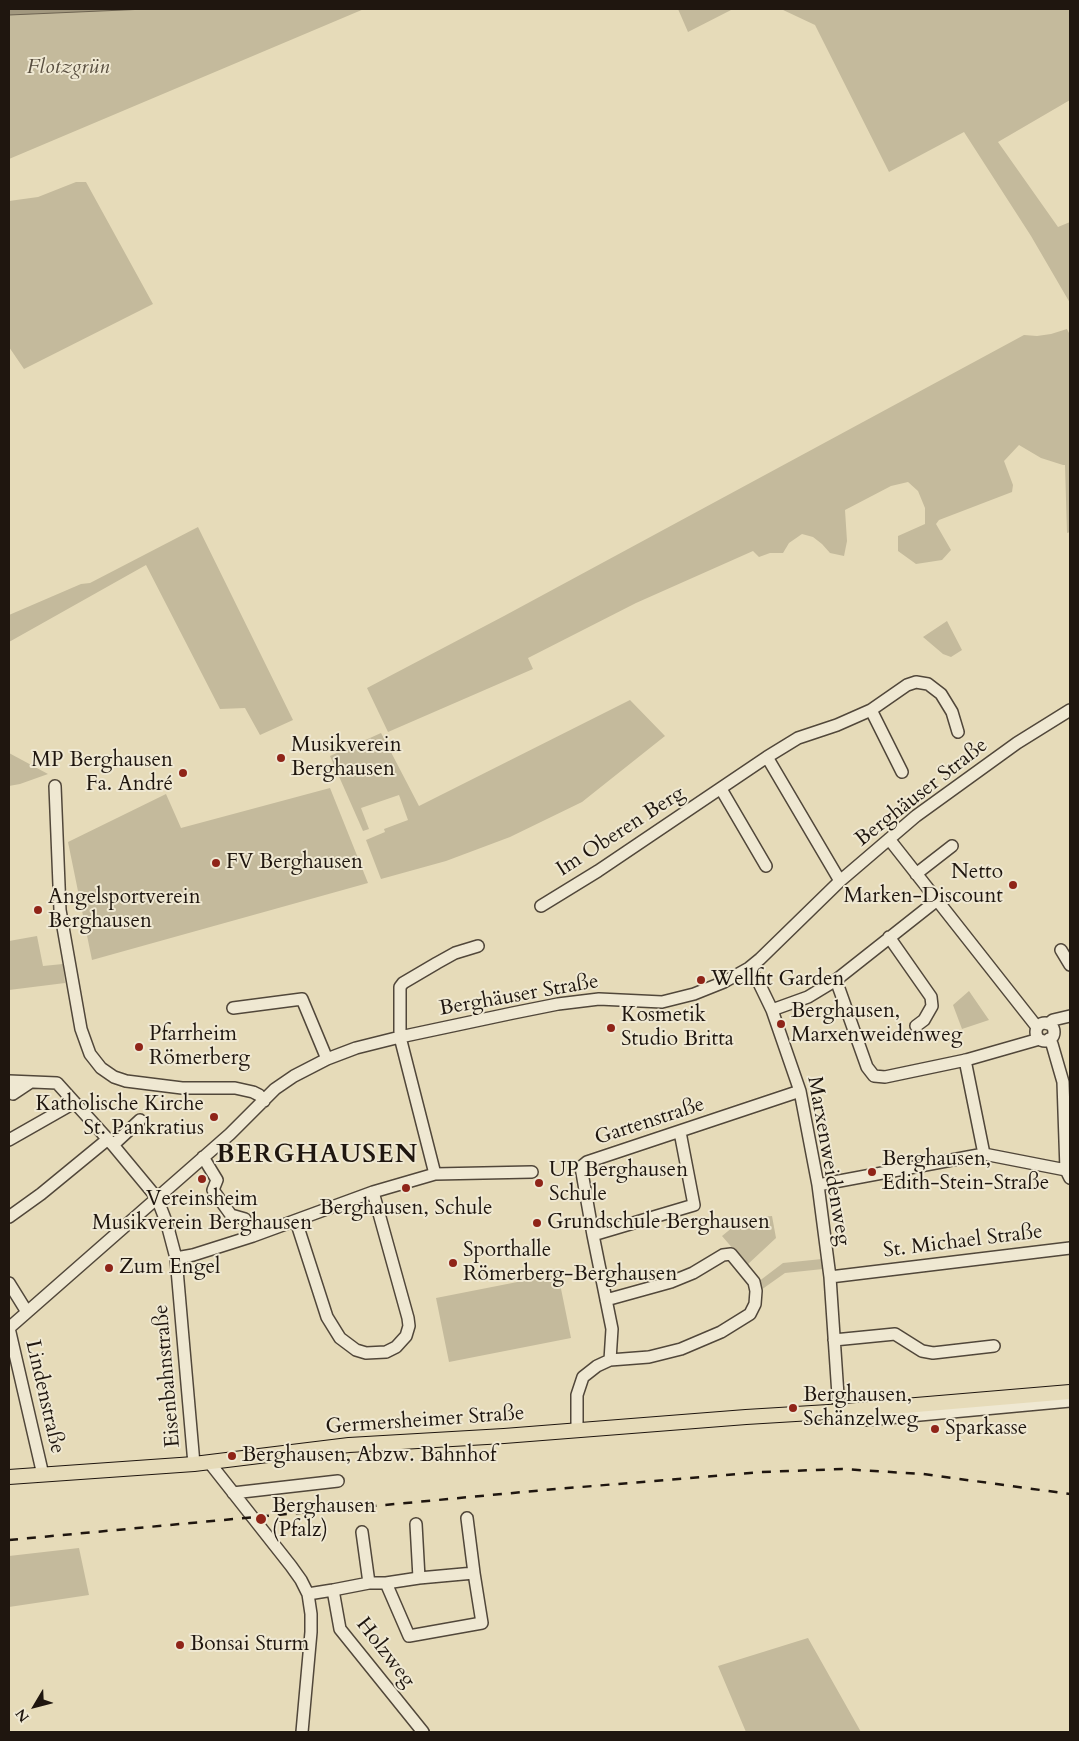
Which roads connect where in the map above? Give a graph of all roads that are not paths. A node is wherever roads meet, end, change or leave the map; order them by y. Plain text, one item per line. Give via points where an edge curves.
1 (870, 710) junction
2 (1070, 710) edge
3 (958, 732) dead end
4 (767, 757) junction
5 (902, 772) dead end
6 (55, 786) dead end
7 (721, 789) junction
8 (889, 839) junction
9 (952, 846) dead end
10 (766, 866) dead end
11 (916, 874) junction
12 (840, 881) junction
13 (936, 901) junction
14 (541, 906) dead end
15 (890, 937) junction
16 (478, 946) dead end
17 (1061, 950) dead end
18 (1070, 965) edge
19 (749, 968) junction
20 (836, 980) junction
21 (234, 1008) dead end
22 (772, 1010) junction
23 (1070, 1016) edge
24 (916, 1026) dead end
25 (1043, 1032) junction
26 (400, 1037) junction
27 (327, 1059) junction
28 (965, 1060) junction
29 (9, 1081) edge
30 (31, 1082) junction
31 (1066, 1082) edge
32 (9, 1085) edge
33 (800, 1091) junction
34 (264, 1101) junction
35 (74, 1103) junction
36 (140, 1120) dead end
37 (680, 1132) junction
38 (9, 1140) edge
39 (111, 1142) junction
40 (984, 1154) junction
41 (203, 1157) junction
42 (532, 1172) dead end
43 (435, 1174) junction
44 (1068, 1174) edge
45 (818, 1185) junction
46 (373, 1192) junction
47 (157, 1198) junction
48 (9, 1217) edge
49 (296, 1221) junction
50 (593, 1235) junction
51 (253, 1236) junction
52 (1070, 1248) edge
53 (176, 1258) junction
54 (830, 1277) junction
55 (9, 1283) edge
56 (606, 1300) junction
57 (27, 1312) junction
58 (9, 1328) edge
59 (834, 1340) junction
60 (994, 1346) dead end
61 (610, 1360) junction
62 (1070, 1392) edge
63 (1070, 1401) edge
64 (842, 1411) junction
65 (578, 1429) junction
66 (209, 1462) junction
67 (194, 1464) junction
68 (43, 1475) junction
69 (9, 1478) edge
70 (338, 1481) dead end
71 (233, 1493) junction
72 (467, 1518) dead end
73 (416, 1524) dead end
74 (362, 1532) dead end
75 (474, 1573) junction
76 (419, 1578) junction
77 (369, 1583) junction
78 (386, 1583) junction
79 (333, 1590) junction
80 (308, 1594) junction
81 (302, 1732) edge
82 (423, 1732) edge

1 - 3 street, Im Oberen Berg via 907,684 928,684 945,700
1 - 4 street, Im Oberen Berg via 798,738
1 - 5 street
2 - 8 street, Berghäuser Straße via 1017,743
4 - 7 street, Im Oberen Berg
4 - 12 street
6 - 34 street via 60,910 81,1029 90,1054 114,1078 182,1088 235,1088 253,1092
7 - 10 street
7 - 14 street, Im Oberen Berg
8 - 11 street
8 - 12 street, Berghäuser Straße
9 - 11 street
11 - 13 street
12 - 19 street, Berghäuser Straße
13 - 15 street
13 - 25 street
15 - 20 street
15 - 24 street via 931,997 932,1006
16 - 26 street via 455,954 403,983 400,987
17 - 18 street
19 - 22 street, Marxenweidenweg
19 - 26 street, Berghäuser Straße via 694,994 662,1002 599,998
20 - 22 street via 808,997
20 - 28 street via 867,1067 874,1076 885,1078
21 - 27 street via 302,999
22 - 33 street, Marxenweidenweg
23 - 25 street via 1053,1020
25 - 28 street via 1036,1040
25 - 31 street via 1052,1044
26 - 27 street, Berghäuser Straße
26 - 43 street
27 - 34 street, Berghäuser Straße via 294,1076
28 - 40 street
29 - 30 street, Eisenbahnstraße
30 - 32 street via 13,1094
30 - 35 street, Eisenbahnstraße via 57,1083
31 - 44 street
33 - 37 street, Gartenstraße
33 - 45 street, Marxenweidenweg
34 - 41 street, Berghäuser Straße
35 - 38 street
35 - 39 street, Eisenbahnstraße
36 - 39 street
37 - 50 street, Gartenstraße via 587,1162 581,1167
37 - 50 street via 698,1209
39 - 47 street, Eisenbahnstraße
39 - 48 street
40 - 44 street
40 - 45 street
41 - 47 street, Berghäuser Straße
41 - 51 street via 217,1180 213,1190 230,1215 245,1219
42 - 43 street
43 - 46 street
45 - 54 street, Marxenweidenweg
46 - 49 street
46 - 49 street via 409,1326 406,1336 386,1352 361,1351 340,1338 327,1317
47 - 53 street, Eisenbahnstraße
47 - 57 street, Berghäuser Straße
49 - 51 street
50 - 56 street, Gartenstraße
51 - 53 street
52 - 54 street, St. Michael Straße
53 - 67 street, Eisenbahnstraße
54 - 59 street, Marxenweidenweg
55 - 57 street
56 - 61 street, Gartenstraße via 612,1329
56 - 61 street via 678,1279 731,1254 754,1282 756,1291 750,1314 721,1332 681,1348 649,1356
57 - 58 street, Berghäuser Straße
58 - 68 street, Lindenstraße
59 - 60 street via 895,1334 922,1351 933,1353
59 - 64 street, Marxenweidenweg
61 - 65 street via 583,1378 576,1395
62 - 64 main road, Germersheimer Straße
63 - 64 street, Germersheimer Straße via 866,1420
64 - 65 main road, Germersheimer Straße
65 - 66 main road, Germersheimer Straße via 348,1446
66 - 67 main road, Germersheimer Straße
66 - 71 street
67 - 68 main road, Germersheimer Straße
68 - 69 main road, Germersheimer Straße
70 - 71 street
71 - 80 street via 291,1566
72 - 75 street
73 - 76 street
74 - 77 street
75 - 76 street
75 - 78 street via 482,1623 409,1636
76 - 78 street
77 - 78 street
77 - 79 street
79 - 80 street
79 - 82 street, Holzweg via 340,1629
80 - 81 street via 311,1632

